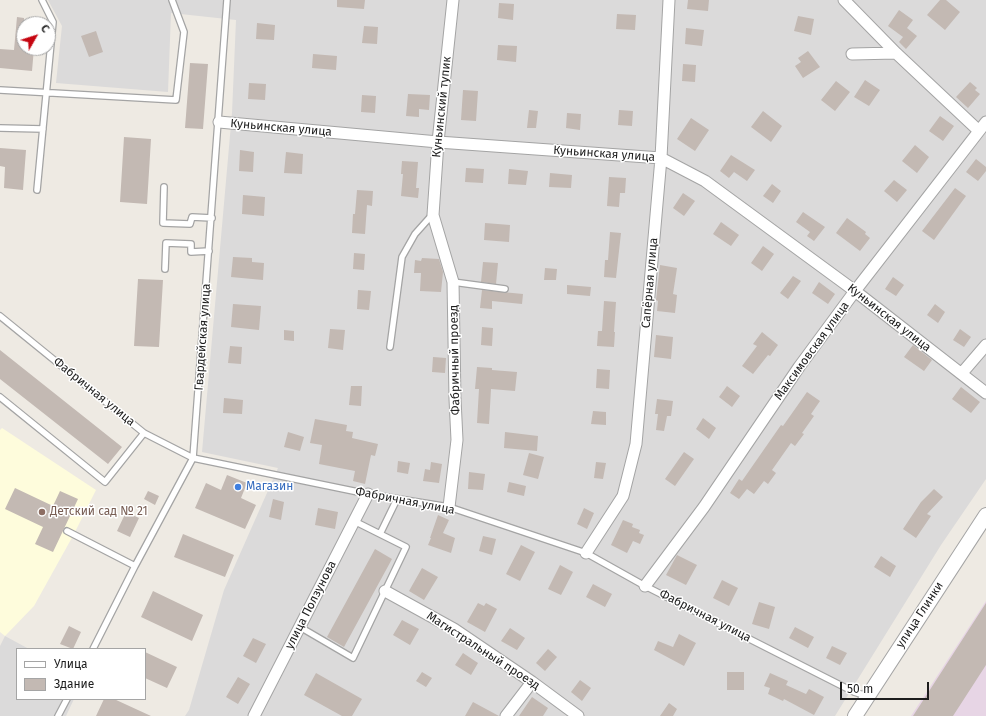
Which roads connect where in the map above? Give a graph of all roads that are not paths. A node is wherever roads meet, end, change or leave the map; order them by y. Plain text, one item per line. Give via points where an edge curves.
1 (42, 0) edge
2 (172, 0) edge
3 (227, 0) edge
4 (453, 0) edge
5 (669, 0) edge
6 (844, 0) edge
7 (896, 53) junction
8 (852, 54) dead end
9 (0, 90) edge
10 (46, 93) junction
11 (219, 122) junction
12 (986, 122) edge
13 (0, 128) edge
14 (43, 129) junction
15 (979, 131) junction
16 (438, 142) junction
17 (661, 158) junction
18 (164, 187) dead end
19 (37, 190) dead end
20 (433, 215) junction
21 (212, 218) junction
22 (209, 251) junction
23 (165, 269) dead end
24 (453, 282) junction
25 (505, 289) dead end
26 (855, 291) junction
27 (0, 316) edge
28 (986, 345) edge
29 (390, 347) dead end
30 (962, 373) junction
31 (986, 393) edge
32 (0, 398) edge
33 (144, 433) junction
34 (193, 458) junction
35 (368, 494) junction
36 (397, 499) junction
37 (449, 508) junction
38 (986, 515) edge
39 (354, 521) junction
40 (67, 531) dead end
41 (380, 534) junction
42 (586, 553) junction
43 (135, 566) junction
44 (645, 586) junction
45 (385, 591) junction
46 (300, 627) junction
47 (94, 648) edge
48 (532, 682) junction
49 (867, 696) junction
50 (66, 700) edge
51 (58, 716) edge
52 (254, 716) edge
53 (506, 716) edge
54 (578, 716) edge
55 (854, 716) edge

1 - 10 lane via 54,22
2 - 10 lane via 184,32 176,100
3 - 11 lane, Гвардейская улица
4 - 16 street, Куньинский тупик
5 - 17 street, Сапёрная улица
6 - 7 street
7 - 8 street
7 - 15 street
9 - 10 lane
10 - 14 lane
11 - 16 street, Куньинская улица
11 - 21 lane, Гвардейская улица
12 - 15 street, Максимовская улица
13 - 14 lane
14 - 19 lane
15 - 26 street, Максимовская улица
16 - 17 street, Куньинская улица
16 - 20 street, Куньинский тупик
17 - 26 street, Куньинская улица via 705,181
17 - 42 street, Сапёрная улица via 636,444 623,496
18 - 21 lane via 163,223 190,224 192,217
20 - 24 street, Фабричный проезд
20 - 29 lane via 415,234 402,257
21 - 22 lane, Гвардейская улица
22 - 23 lane via 191,252 191,244 166,243
22 - 34 lane, Гвардейская улица
24 - 25 lane
24 - 37 street, Фабричный проезд via 457,440
26 - 30 street, Куньинская улица
26 - 44 street, Максимовская улица via 799,367 704,507
27 - 33 lane, Фабричная улица
28 - 30 street
30 - 31 street, Куньинская улица
32 - 33 lane via 105,482
33 - 34 lane, Фабричная улица
34 - 35 lane, Фабричная улица
34 - 43 lane, Гвардейская улица
35 - 36 lane, Фабричная улица
35 - 39 street, улица Ползунова
36 - 37 lane, Фабричная улица
36 - 41 lane
37 - 42 lane, Фабричная улица
38 - 49 street, улица Глинки
39 - 41 lane
39 - 46 street, улица Ползунова
40 - 43 lane
41 - 45 lane via 406,548
42 - 44 lane, Фабричная улица
43 - 47 lane, Гвардейская улица
44 - 49 lane, Фабричная улица via 854,692
45 - 46 lane via 353,658
45 - 48 street, Магистральный проезд via 454,629
46 - 52 street, улица Ползунова
48 - 53 street
48 - 54 street, Магистральный проезд
49 - 55 street, улица Глинки
50 - 51 lane

